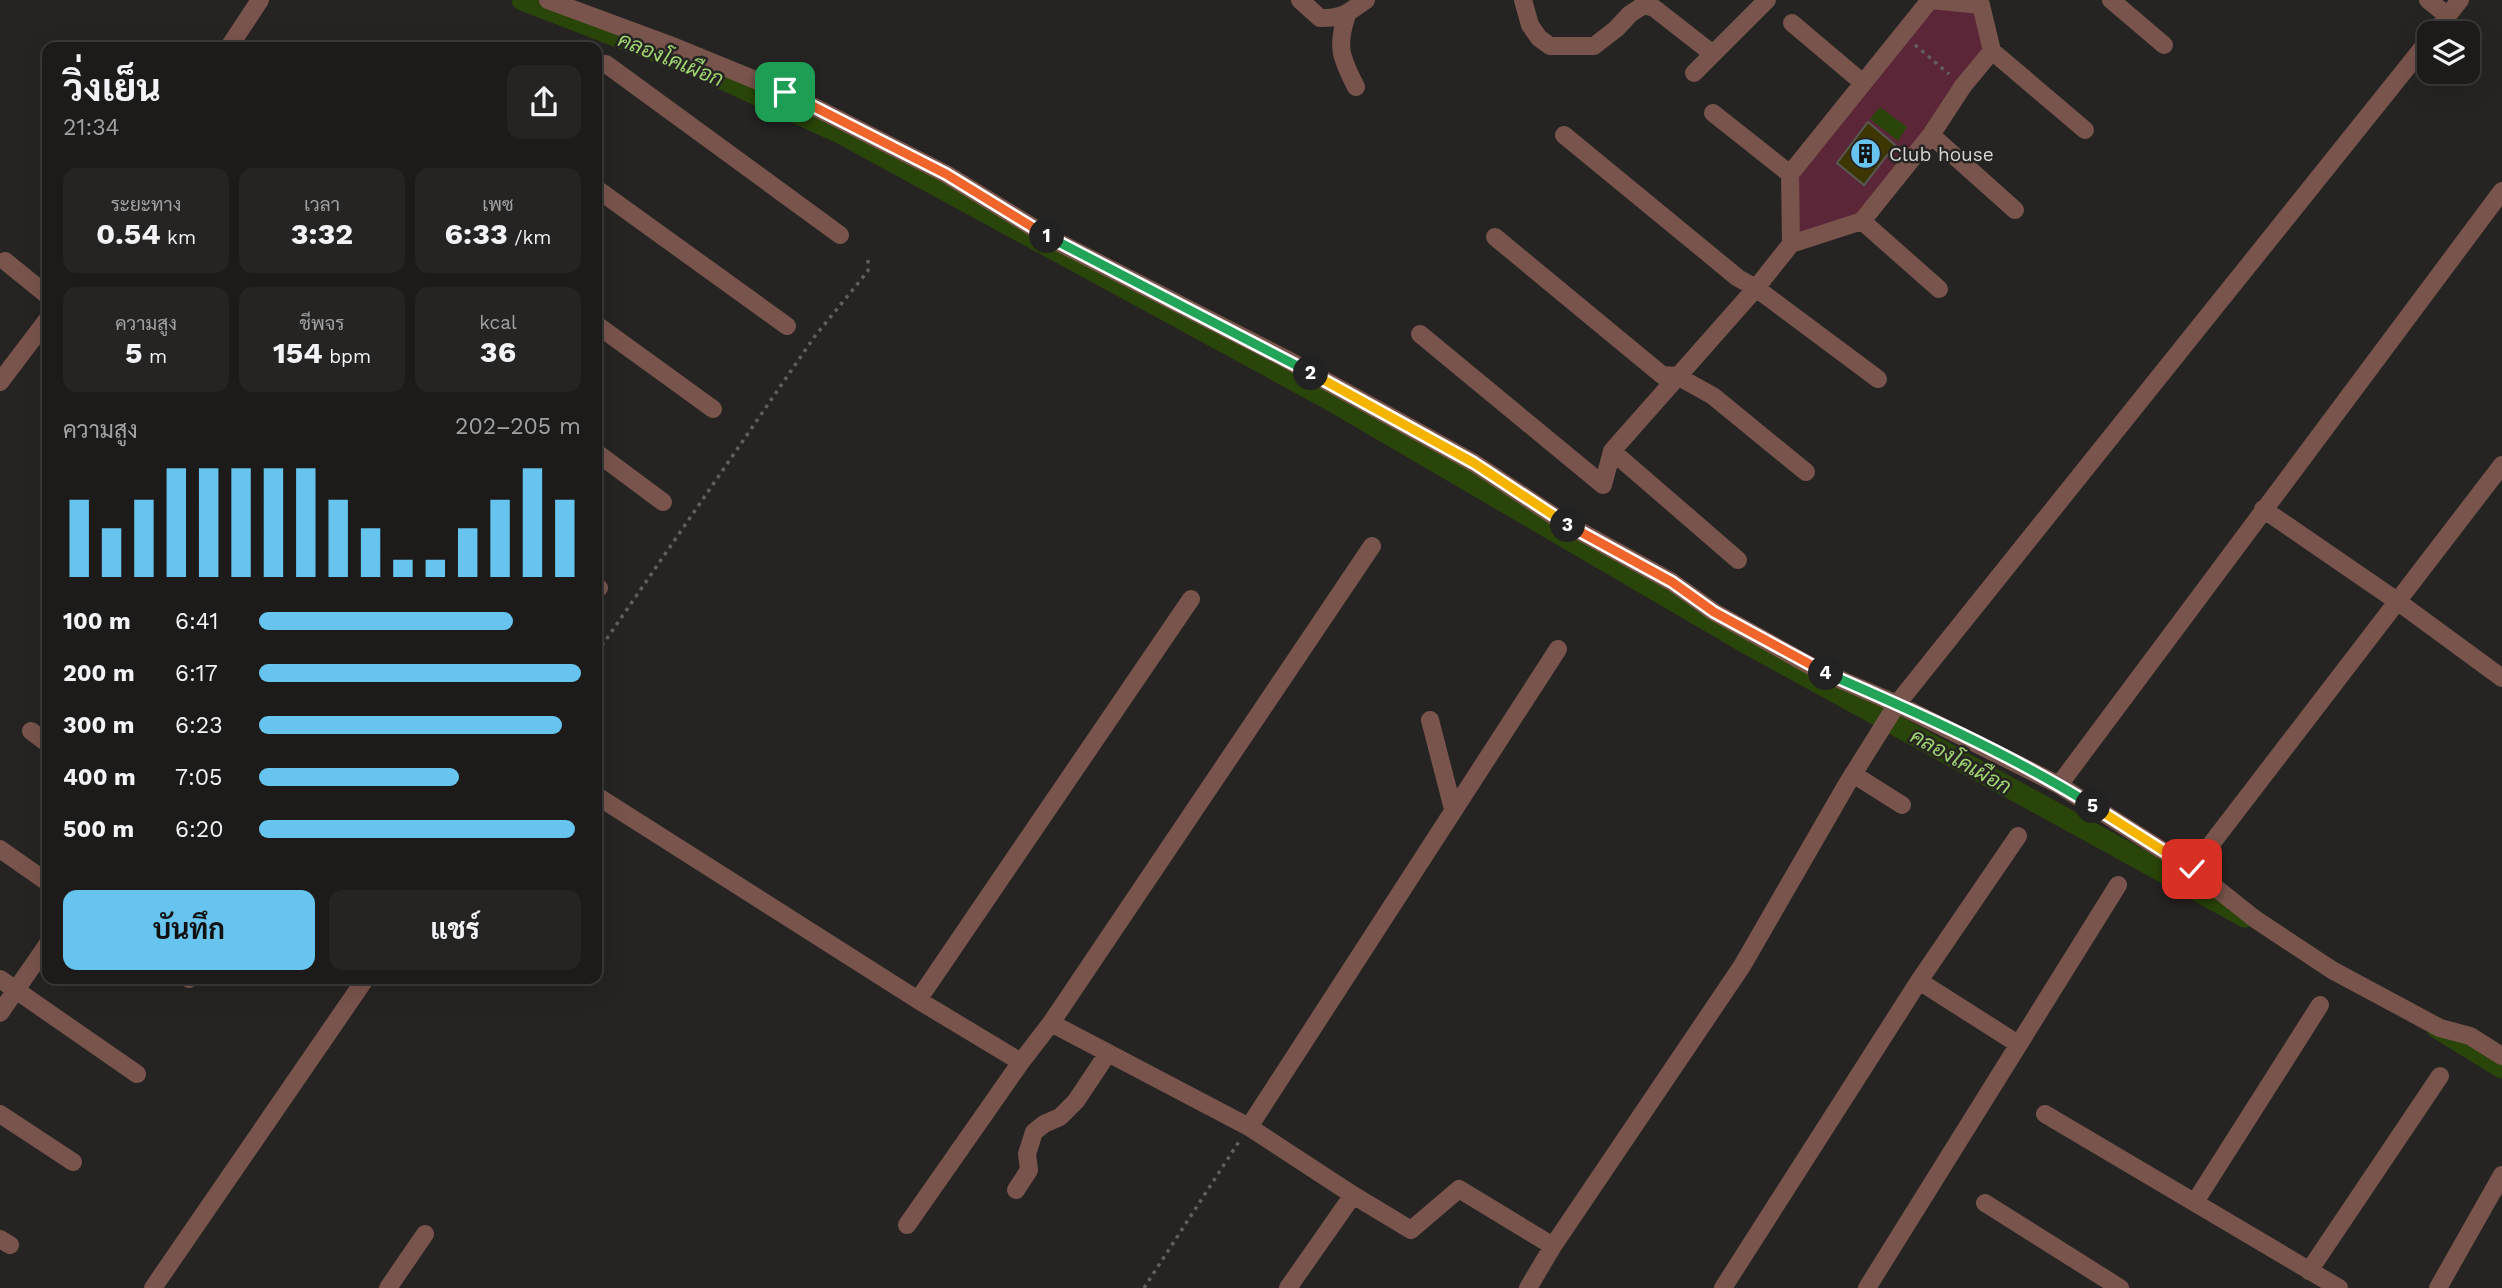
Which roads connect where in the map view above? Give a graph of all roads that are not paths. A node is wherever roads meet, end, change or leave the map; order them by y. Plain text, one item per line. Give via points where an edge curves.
1 (260, 0) edge
2 (548, 0) edge
3 (1300, 0) edge
4 (1366, 0) edge
5 (1523, 0) edge
6 (1767, 0) edge
7 (1930, 0) edge
8 (2111, 0) edge
9 (2428, 0) edge
10 (2460, 0) edge
11 (1983, 2) edge
12 (1347, 15) junction
13 (2448, 16) junction
14 (2444, 21) edge
15 (1792, 23) dead end
16 (232, 42) edge
17 (2164, 45) dead end
18 (1992, 51) junction
19 (1713, 54) junction
20 (2417, 55) edge
21 (602, 64) edge
22 (1694, 73) dead end
23 (1863, 83) junction
24 (1356, 87) dead end
25 (1713, 113) dead end
26 (2085, 130) dead end
27 (1564, 135) dead end
28 (1931, 135) junction
29 (1790, 174) junction
30 (2502, 191) edge
31 (602, 193) edge
32 (2015, 210) dead end
33 (1862, 221) junction
34 (841, 235) dead end
35 (1495, 237) dead end
36 (1791, 244) junction
37 (5, 261) dead end
38 (1756, 288) junction
39 (1940, 289) dead end
40 (42, 291) edge
41 (787, 326) dead end
42 (42, 327) edge
43 (602, 329) edge
44 (1420, 334) dead end
45 (1677, 376) junction
46 (1878, 379) dead end
47 (0, 382) edge
48 (713, 409) dead end
49 (1612, 451) junction
50 (602, 457) edge
51 (2502, 464) edge
52 (1806, 472) dead end
53 (663, 502) dead end
54 (2263, 509) junction
55 (1372, 546) dead end
56 (1738, 560) dead end
57 (1191, 599) dead end
58 (2397, 601) junction
59 (1558, 649) dead end
60 (2502, 678) edge
61 (1895, 707) junction
62 (1430, 720) dead end
63 (30, 731) dead end
64 (42, 739) edge
65 (1853, 774) junction
66 (2059, 785) junction
67 (602, 799) edge
68 (1902, 805) dead end
69 (1453, 809) junction
70 (2018, 836) dead end
71 (0, 849) edge
72 (2192, 869) junction
73 (42, 878) edge
74 (2118, 885) dead end
75 (42, 952) edge
76 (0, 979) edge
77 (1919, 981) junction
78 (362, 984) edge
79 (16, 990) junction
80 (918, 1000) junction
81 (2320, 1005) dead end
82 (0, 1013) edge
83 (1051, 1023) junction
84 (2018, 1044) junction
85 (1108, 1053) junction
86 (2502, 1056) edge
87 (1021, 1062) junction
88 (137, 1074) dead end
89 (2440, 1076) dead end
90 (0, 1114) edge
91 (2045, 1114) dead end
92 (1249, 1127) junction
93 (73, 1162) dead end
94 (2502, 1175) edge
95 (1016, 1190) dead end
96 (1353, 1195) junction
97 (2195, 1202) junction
98 (1985, 1203) dead end
99 (907, 1225) dead end
100 (425, 1234) dead end
101 (1553, 1246) junction
102 (2309, 1271) junction
103 (153, 1288) edge
104 (388, 1288) edge
105 (1288, 1288) edge
106 (1528, 1288) edge
107 (1723, 1288) edge
108 (1867, 1288) edge
109 (2120, 1288) edge
110 (2339, 1288) edge
111 (2438, 1288) edge

1 - 16 street
2 - 61 street via 785,92 890,144 1052,239 1286,359 1474,463 1714,612
3 - 12 street via 1321,18
4 - 12 street
5 - 19 street via 1530,25 1550,46 1594,46 1644,5
6 - 19 street
7 - 11 street
7 - 23 street
8 - 17 street
9 - 13 street
10 - 13 street
11 - 18 street
12 - 24 street via 1340,50
13 - 14 street
15 - 23 street
18 - 26 street
18 - 28 street
19 - 22 street
20 - 61 street
21 - 34 street
23 - 29 street
25 - 29 street
27 - 38 street
28 - 32 street
28 - 33 street
29 - 36 street
30 - 54 street
31 - 41 street
33 - 36 street
33 - 39 street
35 - 45 street via 1662,375
36 - 38 street
37 - 40 street
38 - 45 street
38 - 46 street
42 - 47 street
43 - 48 street
44 - 49 street via 1603,485
45 - 49 street
45 - 52 street via 1713,396
49 - 56 street
50 - 53 street
51 - 58 street
54 - 58 street
54 - 66 street
55 - 83 street
57 - 80 street
58 - 60 street
58 - 72 street
59 - 69 street
61 - 65 street
61 - 66 street
62 - 69 street
63 - 64 street
65 - 68 street
65 - 101 street via 1742,967
66 - 72 street
67 - 80 street
69 - 92 street
70 - 77 street
71 - 73 street
72 - 86 street via 2255,919 2332,970
74 - 84 street
75 - 79 street
76 - 79 street
77 - 84 street
77 - 107 street
78 - 103 street
79 - 82 street
79 - 88 street
80 - 87 street
81 - 97 street
83 - 85 street
83 - 87 street
84 - 108 street
85 - 92 street
85 - 95 street via 1076,1101 1034,1132 1027,1154 1029,1170
87 - 99 street
89 - 102 street
90 - 93 street
91 - 97 street
92 - 96 street
94 - 111 street
96 - 101 street via 1411,1230 1458,1189
96 - 105 street
97 - 102 street
98 - 109 street
100 - 104 street
101 - 106 street
102 - 110 street

